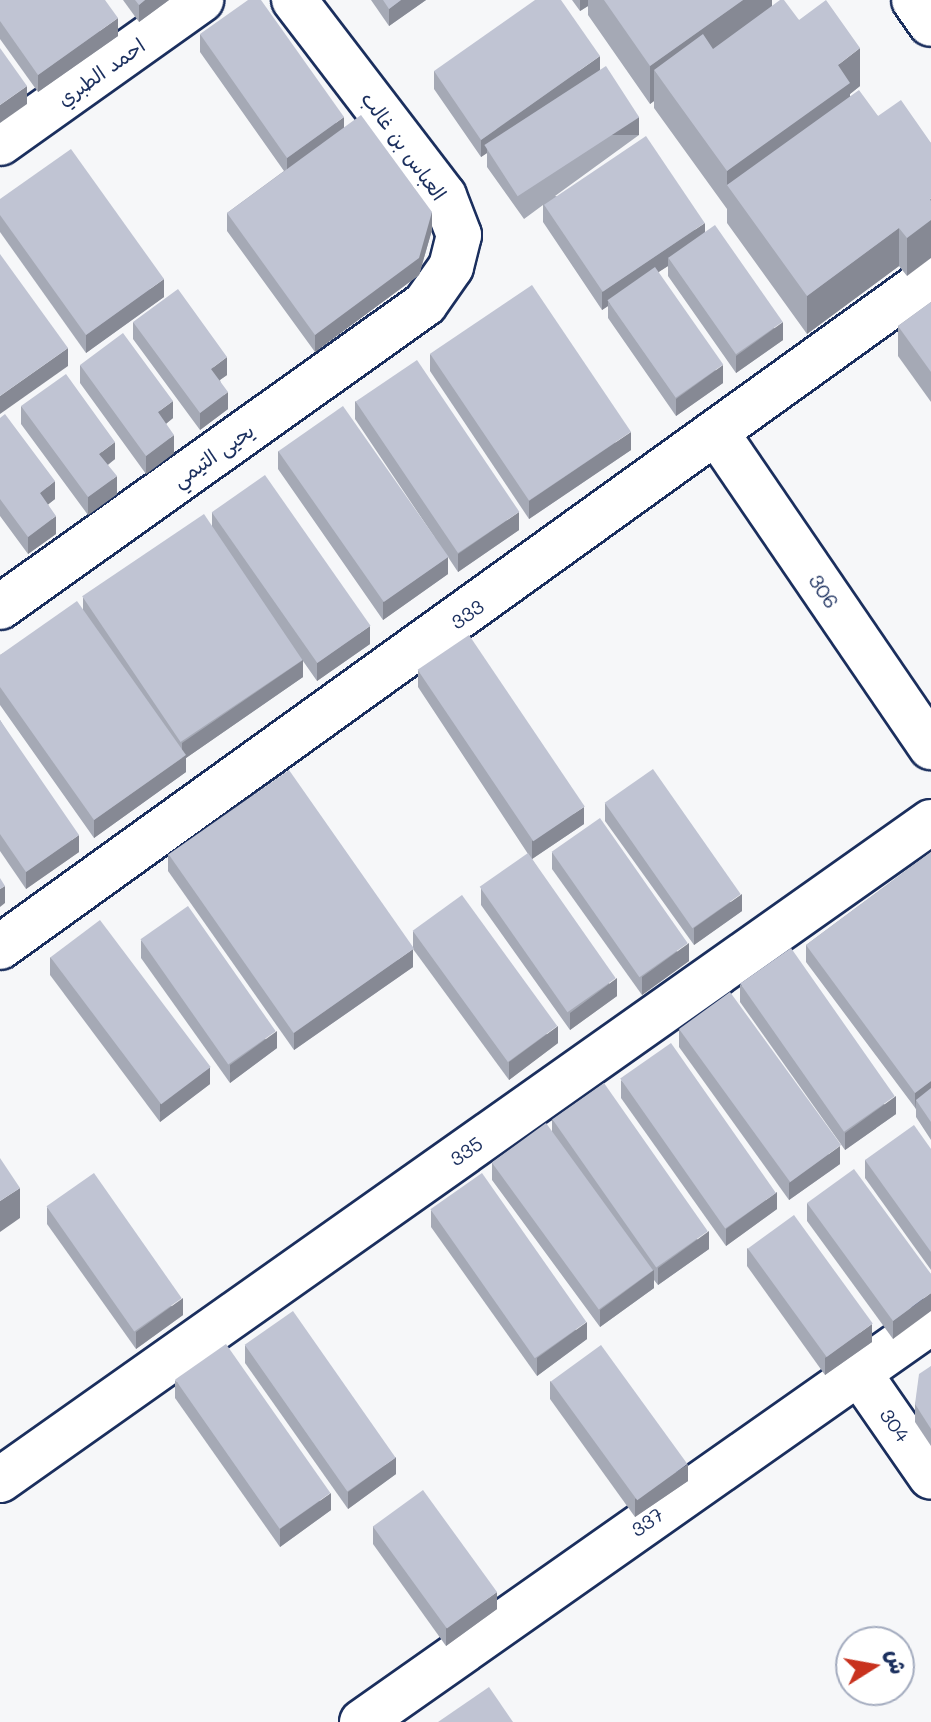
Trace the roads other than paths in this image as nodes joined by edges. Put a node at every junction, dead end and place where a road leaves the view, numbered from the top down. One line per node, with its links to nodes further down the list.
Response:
1 (201, 0): 5 (street, احمد الطبري)
2 (294, 0): 7 (street, العباس بن غالب)
3 (914, 0): 4 (street)
4 (931, 24)
5 (0, 143)
6 (931, 277): 8 (street, 333)
7 (425, 304): 9 (street, يحيى التيمي)
8 (718, 435): 10 (street, 306); 12 (street, 333)
9 (0, 607)
10 (931, 747)
11 (931, 822): 16 (street, 335)
12 (0, 947)
13 (931, 1322): 14 (street, 337)
14 (859, 1373): 15 (street, 304); 17 (street, 337)
15 (931, 1477)
16 (0, 1480)
17 (362, 1722)

